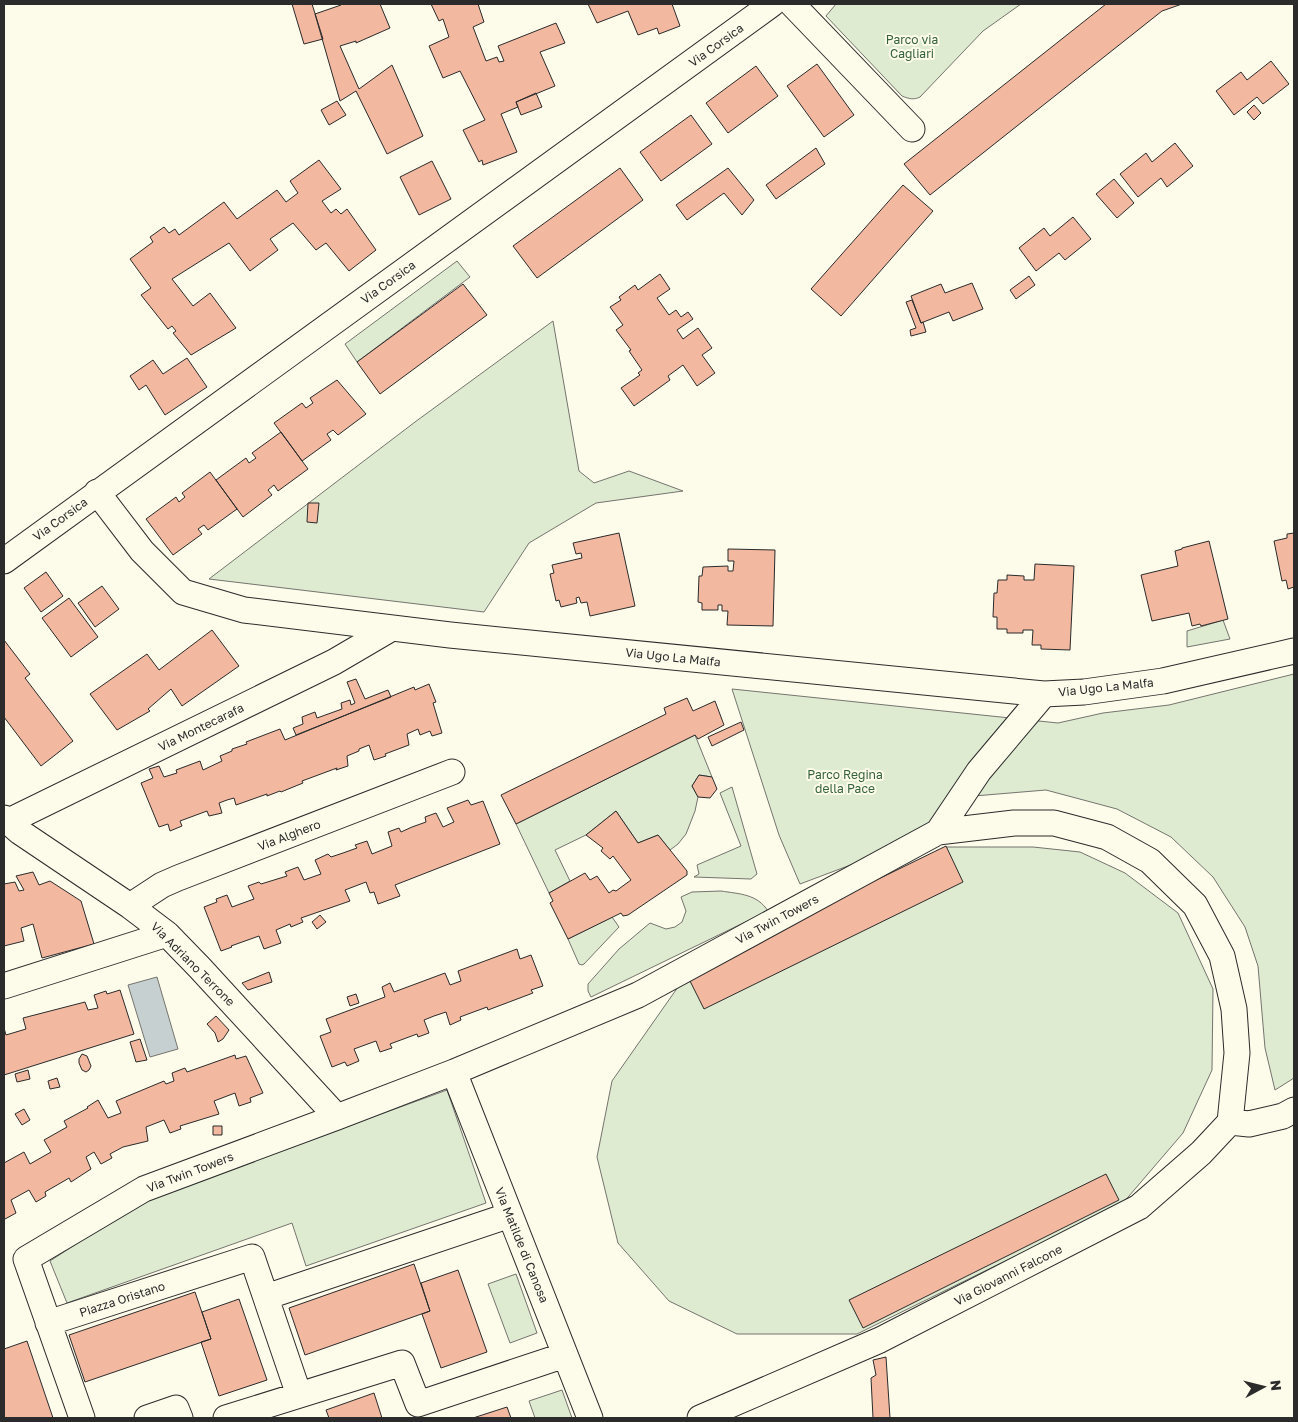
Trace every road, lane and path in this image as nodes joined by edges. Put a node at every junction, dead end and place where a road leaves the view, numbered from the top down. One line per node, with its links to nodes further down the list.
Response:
1 (772, 4): 4 (street, Via Corsica)
2 (792, 4): 3 (street)
3 (912, 128)
4 (96, 492): 5 (street, Via Corsica); 6 (street, Via Ugo La Malfa)
5 (4, 561)
6 (392, 628): 8 (street, Via Ugo La Malfa); 10 (street, Via Montecarafa)
7 (1294, 650): 8 (street, Via Ugo La Malfa)
8 (1044, 694): 11 (street, Via Twin Towers)
9 (452, 772): 12 (street, Via Alghero)
10 (6, 820): 12 (street, Via Adriano Terrone)
11 (938, 832): 15 (street, Via Twin Towers); 18 (street)
12 (130, 906): 13 (street, Via Adriano Terrone)
13 (167, 934): 14 (street); 17 (street, Via Adriano Terrone)
14 (4, 986)
15 (454, 1072): 17 (street, Via Twin Towers); 19 (street, Via Matilde di Canosa)
16 (1294, 1110): 18 (street)
17 (337, 1117): 21 (street, Via Twin Towers)
18 (1230, 1122): 29 (street, Via Giovanni Falcone)
19 (510, 1215): 20 (street); 22 (street, Via Matilde di Canosa)
20 (266, 1297): 21 (street, Piazza Oristano); 23 (street, Piazza Oristano)
21 (48, 1322): 24 (street)
22 (565, 1355): 23 (street); 28 (street, Via Matilde di Canosa)
23 (299, 1395): 27 (street)
24 (82, 1418)
25 (147, 1418): 26 (street)
26 (180, 1418)
27 (226, 1418)
28 (590, 1418)
29 (700, 1418)

